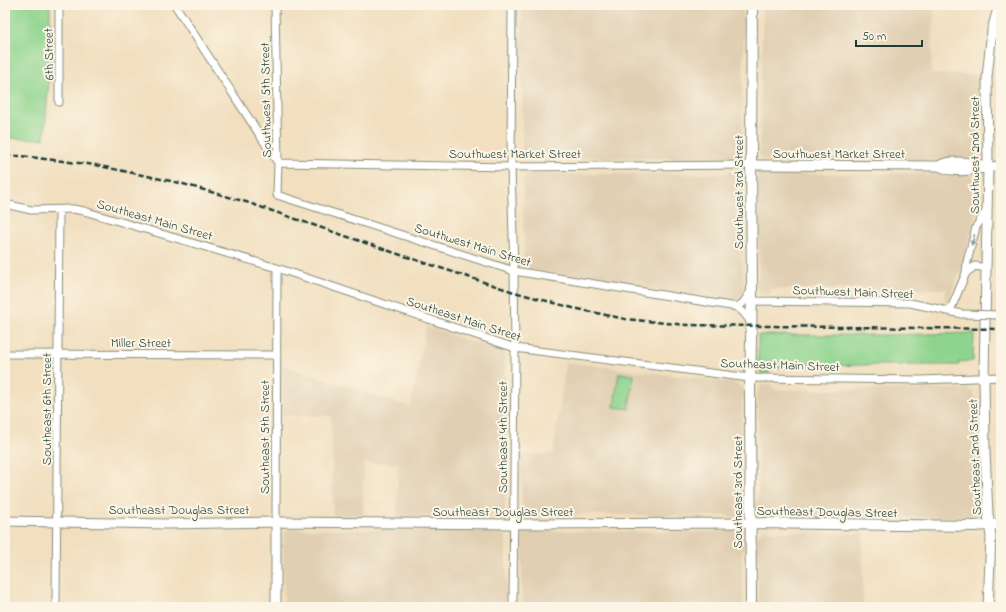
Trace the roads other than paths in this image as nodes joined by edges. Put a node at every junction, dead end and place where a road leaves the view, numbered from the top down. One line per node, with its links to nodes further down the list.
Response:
1 (59, 5): 7 (street, 6th Street)
2 (175, 5): 8 (street)
3 (275, 5): 8 (street, Southwest 5th Street)
4 (512, 5): 11 (street, Southeast 4th Street)
5 (752, 5): 9 (main road, Southwest 3rd Street)
6 (999, 5): 12 (street, Southwest 2nd Street)
7 (59, 102)
8 (278, 163): 11 (street, Southwest Market Street); 13 (street, Southwest 5th Street)
9 (751, 165): 11 (street, Southwest Market Street); 12 (street, Southwest Market Street); 21 (main road, Southwest 3rd Street)
10 (1001, 166): 12 (street, Southwest Market Street)
11 (511, 167): 19 (street, Southeast 4th Street)
12 (987, 167): 16 (street, Southwest 2nd Street)
13 (277, 195): 19 (street, Southwest Main Street)
14 (5, 204): 15 (street, Southeast Main Street)
15 (59, 210): 17 (street, Southeast Main Street); 30 (street, Southeast 6th Street)
16 (987, 210): 18 (street, Southwest 2nd Street); 20 (street, one-way to 20)
17 (277, 268): 28 (street, Southeast Main Street); 31 (street, Southeast 5th Street)
18 (986, 268): 20 (street); 23 (street, Southwest 2nd Street)
19 (514, 271): 24 (street, Southwest Main Street); 28 (street, Southeast 4th Street)
20 (966, 273): 25 (street)
21 (752, 290): 22 (main road, Southwest 3rd Street); 24 (street)
22 (752, 301): 25 (street, Southwest Main Street); 27 (main road, Southwest 3rd Street)
23 (985, 306): 32 (street, Southeast 2nd Street)
24 (738, 307): 27 (street)
25 (950, 311): 26 (street, Southwest Main Street, bridge)
26 (1001, 315)
27 (751, 322): 34 (main road, Southwest 3rd Street)
28 (514, 348): 34 (street, Southeast Main Street); 39 (street, Southeast 4th Street)
29 (5, 354): 30 (street, Miller Street)
30 (58, 354): 31 (street, Miller Street); 36 (street, Southeast 6th Street)
31 (277, 355): 37 (street, Southeast 5th Street)
32 (984, 377): 33 (street, Southeast Main Street); 34 (street, Southeast Main Street); 41 (street, Southeast 2nd Street)
33 (1001, 377)
34 (750, 378): 38 (main road, Southeast 3rd Street)
35 (5, 521): 36 (street, Southeast Douglas Street)
36 (58, 521): 37 (street, Southeast Douglas Street); 42 (street, Southeast 6th Street)
37 (276, 522): 39 (street, Southeast Douglas Street); 43 (street, Southeast 5th Street)
38 (750, 523): 39 (street, Southeast Douglas Street); 41 (main road, Southeast Douglas Street); 45 (main road, Southeast 3rd Street)
39 (513, 524): 44 (street, Southeast 4th Street)
40 (1001, 524): 41 (main road, Southeast Douglas Street)
41 (990, 525): 46 (street, Southeast 2nd Street)
42 (56, 607)
43 (276, 607)
44 (513, 607)
45 (751, 607)
46 (988, 607)

